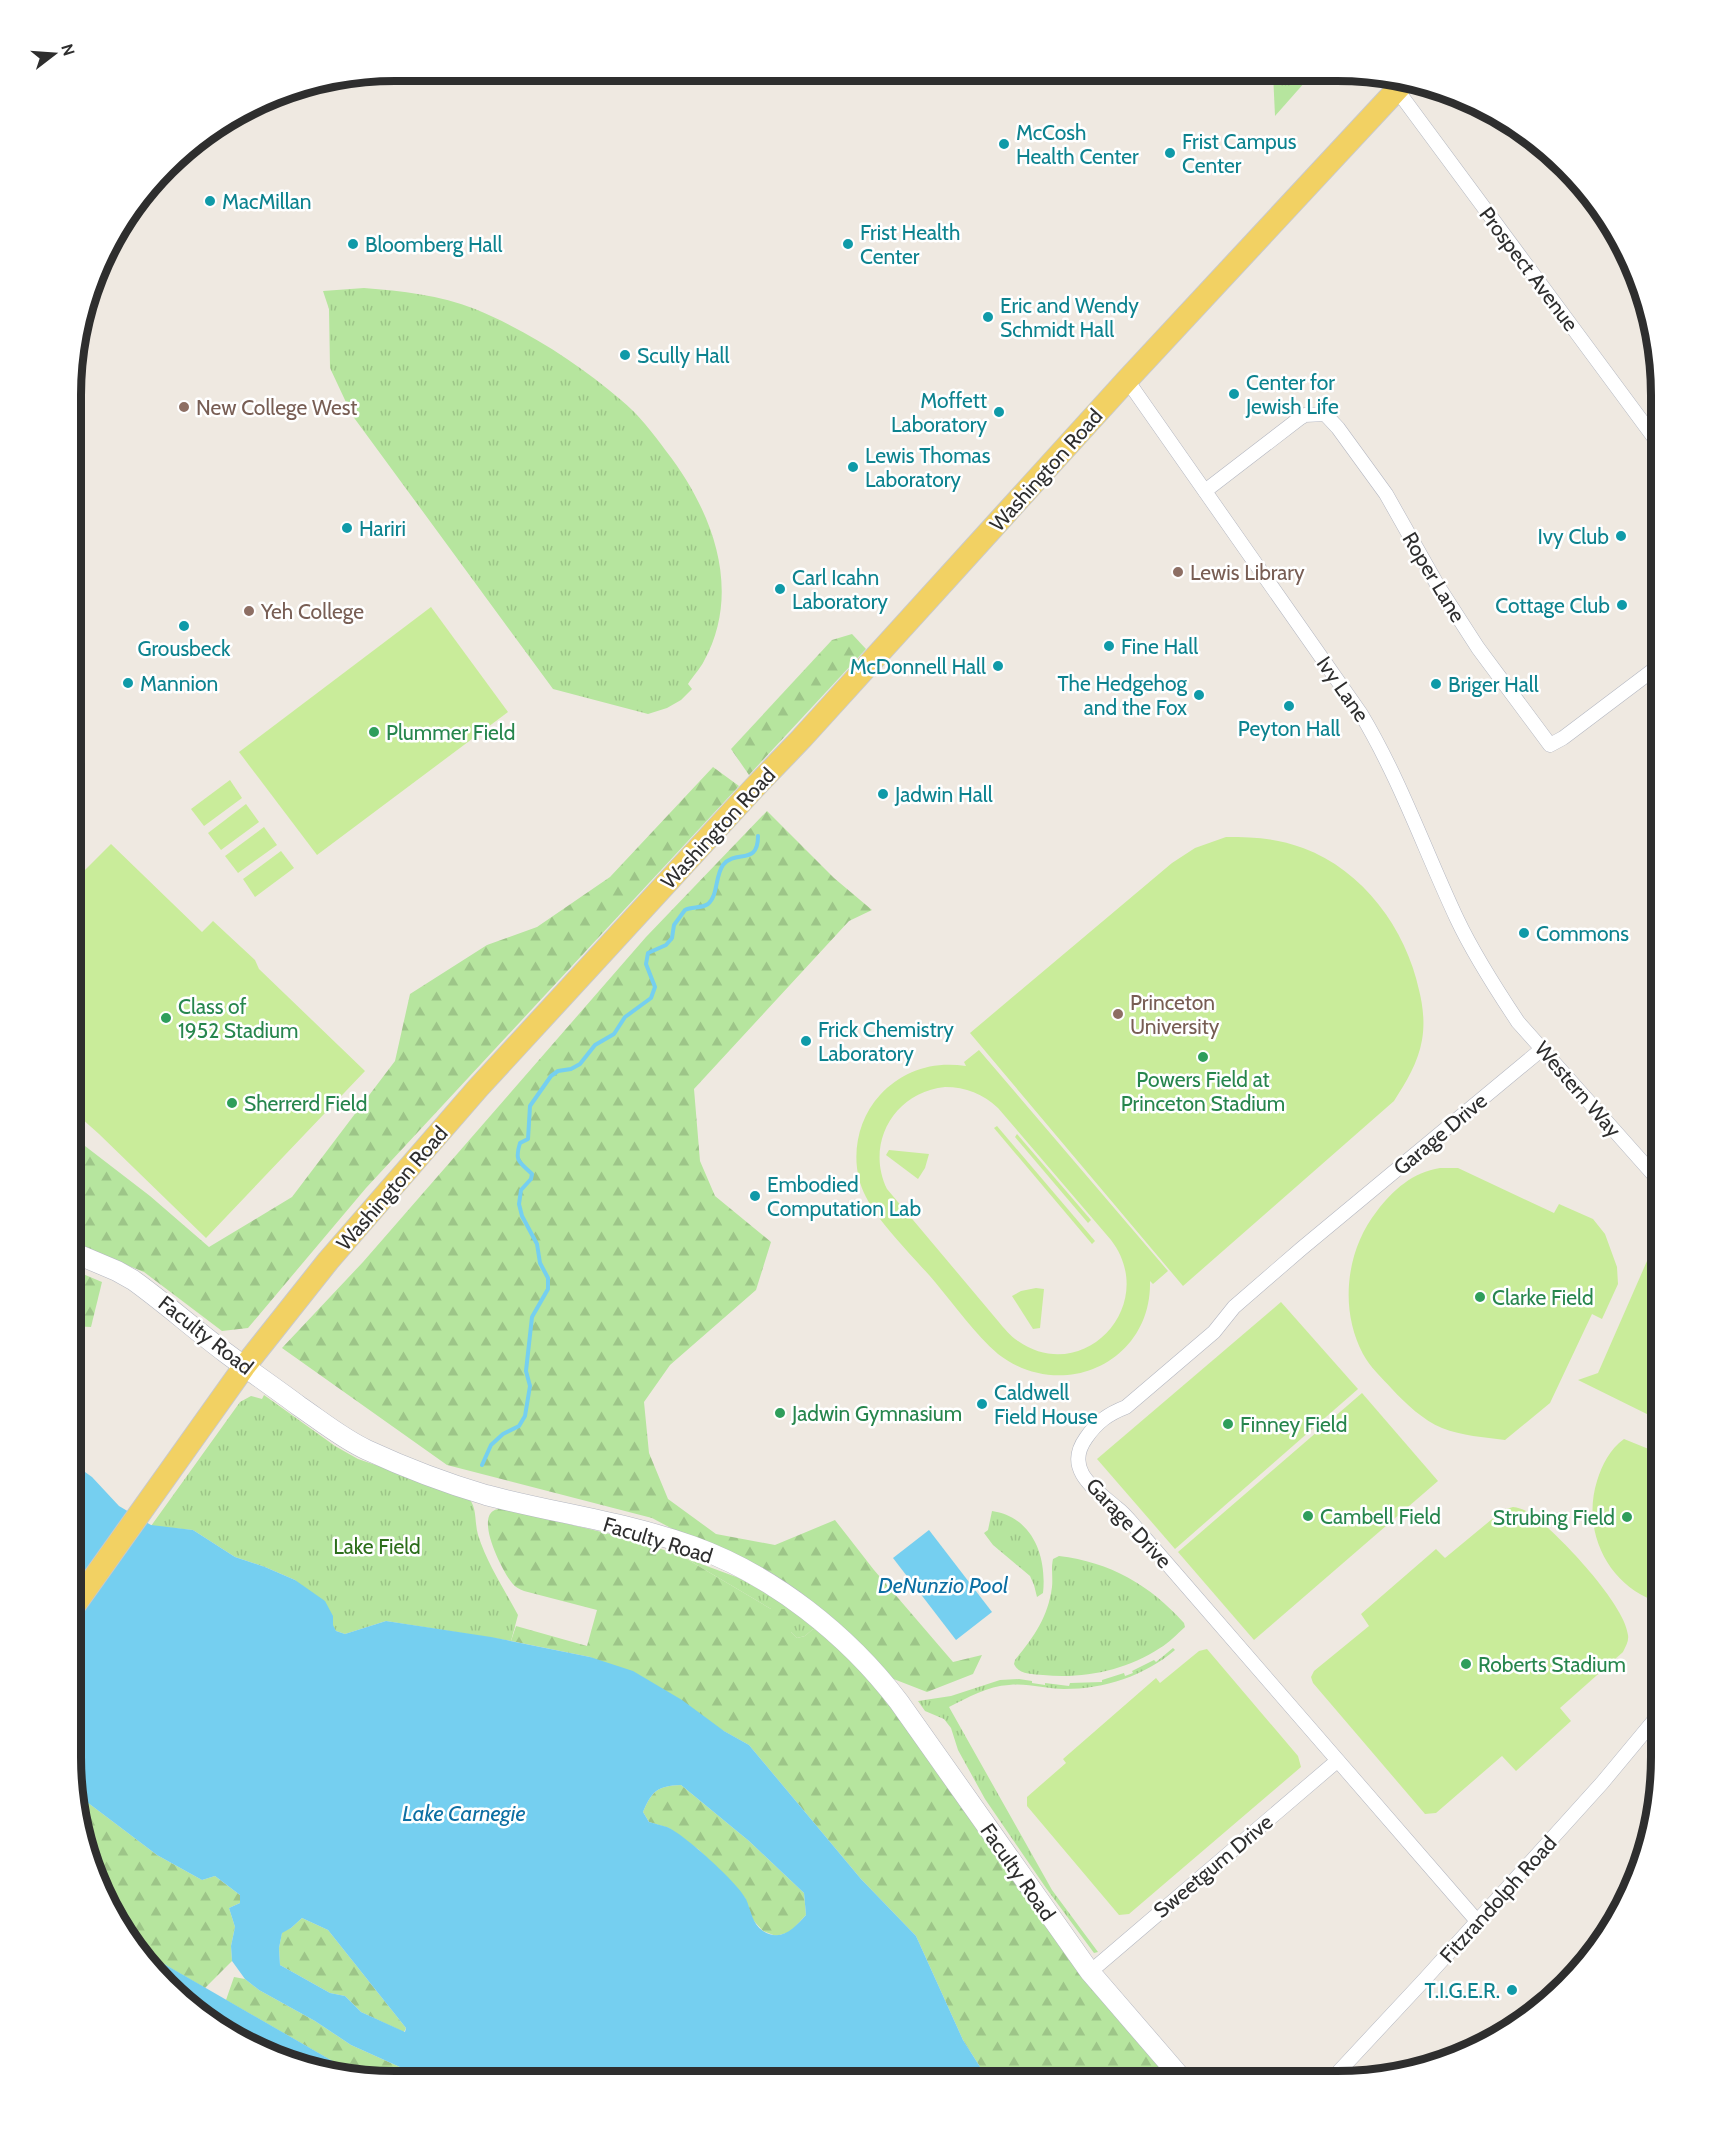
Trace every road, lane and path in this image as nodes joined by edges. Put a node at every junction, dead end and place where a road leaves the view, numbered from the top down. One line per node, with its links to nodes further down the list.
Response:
1 (1399, 87): 3 (main road, Washington Road)
2 (1403, 88): 4 (street, Prospect Avenue)
3 (1127, 380): 5 (street, Ivy Lane); 11 (main road, Washington Road)
4 (1651, 433)
5 (1205, 491): 6 (street, Roper Lane); 7 (street, Ivy Lane)
6 (1651, 672)
7 (1518, 1022): 8 (street, Western Way)
8 (1542, 1049): 9 (street, Western Way); 14 (street, Garage Drive)
9 (1651, 1172)
10 (81, 1256): 11 (street, Faculty Road)
11 (244, 1366): 12 (main road, Washington Road); 16 (street, Faculty Road)
12 (81, 1596)
13 (1651, 1724): 15 (street, Fitzrandolph Road)
14 (1337, 1761): 15 (street, Garage Drive); 16 (street, Sweetgum Drive)
15 (1476, 1921): 18 (street, Fitzrandolph Road)
16 (1089, 1972): 17 (street, Faculty Road)
17 (1175, 2071)
18 (1340, 2071)

